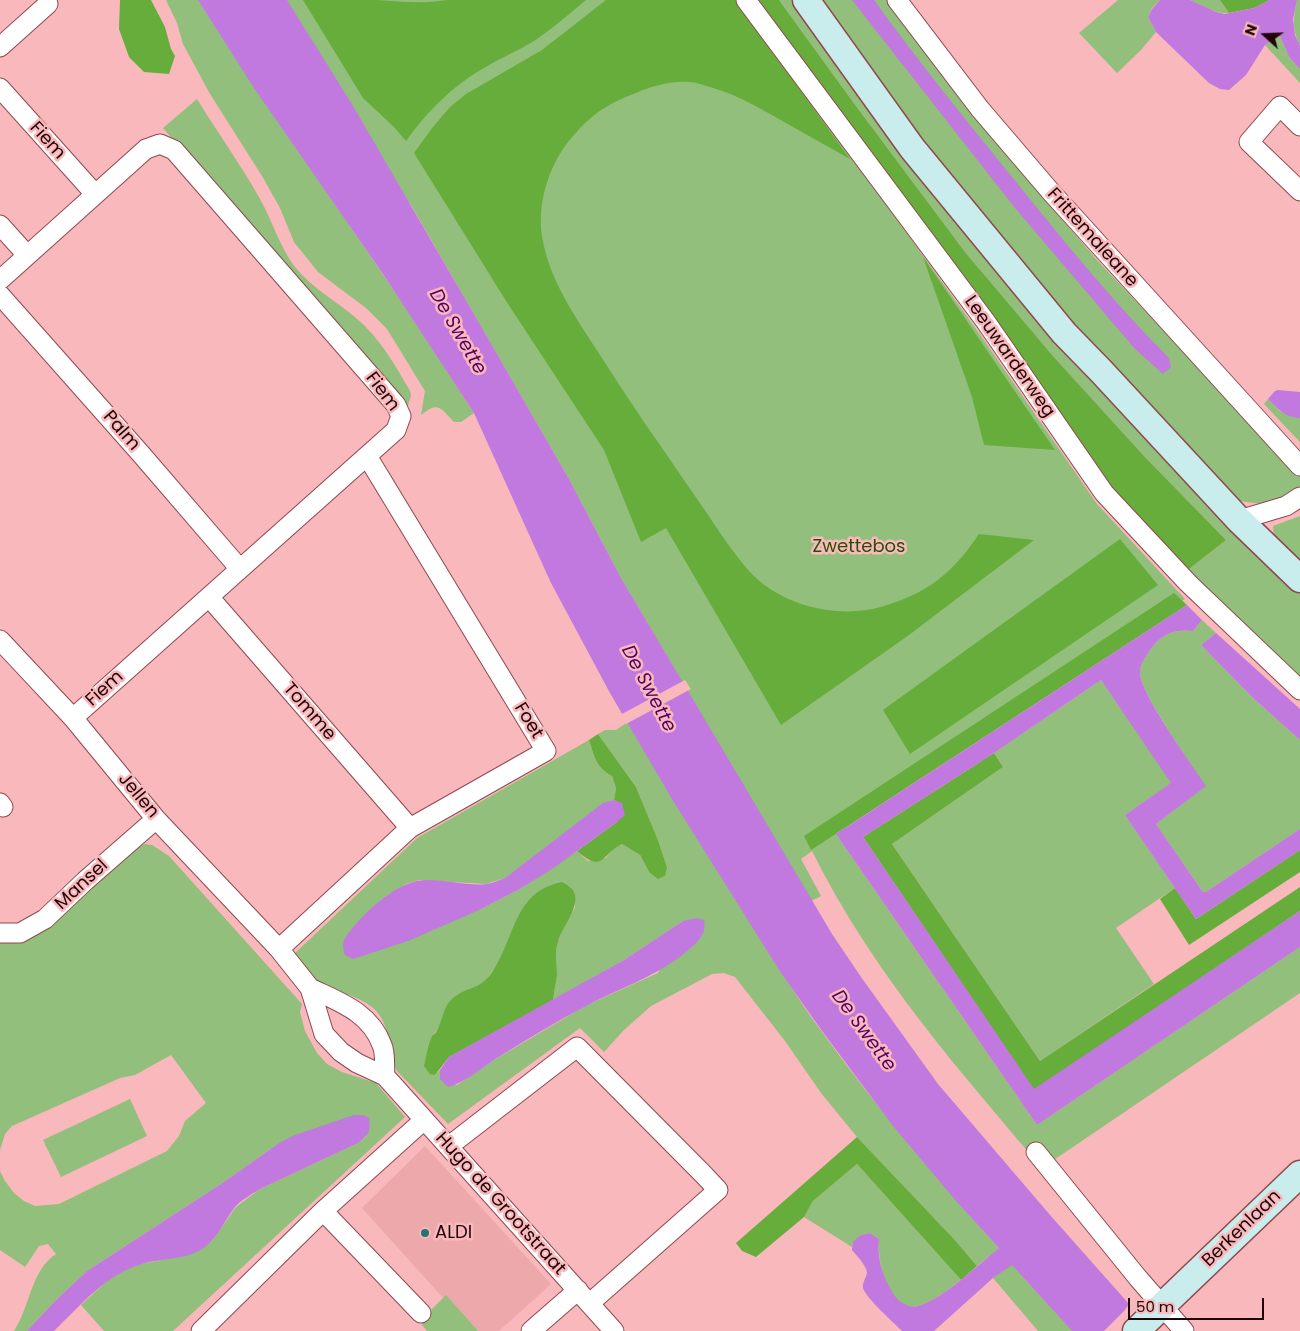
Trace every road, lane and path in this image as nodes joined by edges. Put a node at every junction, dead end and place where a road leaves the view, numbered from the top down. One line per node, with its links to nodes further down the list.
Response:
1 (746, 0): 22 (street, Leeuwarderweg)
2 (806, 0): 17 (main road)
3 (897, 0): 15 (street, Frittemaleane)
4 (48, 4): 5 (street)
5 (0, 47)
6 (0, 88): 9 (street, Fiem)
7 (1300, 126): 8 (street)
8 (1300, 191)
9 (95, 194): 11 (street, Fiem); 14 (street, Fiem)
10 (0, 225): 11 (street)
11 (27, 255): 12 (street, Fiem)
12 (0, 280)
13 (0, 295): 18 (street, Palm)
14 (366, 456): 18 (street, Fiem); 25 (street, Foet)
15 (1300, 466)
16 (1300, 497): 17 (street)
17 (1239, 520): 19 (main road)
18 (240, 569): 20 (street, Fiem)
19 (1300, 579)
20 (209, 597): 23 (street, Fiem); 25 (street, Tomme)
21 (0, 640): 23 (street, Jellen)
22 (1300, 690)
23 (73, 718): 24 (street, Jellen)
24 (156, 819): 26 (street, Mansel); 27 (street, Jellen)
25 (410, 828): 27 (street, Foet)
26 (0, 933)
27 (278, 949): 28 (street, Hugo de Grootstraat)
28 (310, 988): 29 (street, Hugo de Grootstraat); 29 (street, Hugo de Grootstraat)
29 (385, 1076): 30 (street, Hugo de Grootstraat)
30 (424, 1120): 31 (street, Hugo de Grootstraat); 34 (street)
31 (449, 1146): 35 (street, Hugo de Grootstraat); 36 (street)
32 (1036, 1152): 37 (street)
33 (1300, 1174): 37 (main road, Berkenlaan)
34 (323, 1211): 38 (street); 40 (street)
35 (578, 1290): 36 (street, Hugo de Grootstraat); 41 (street)
36 (590, 1304): 42 (street, Hugo de Grootstraat)
37 (1162, 1306): 39 (main road, Berkenlaan); 43 (street)
38 (421, 1313)
39 (1139, 1328)
40 (200, 1331)
41 (531, 1331)
42 (614, 1331)
43 (1184, 1331)

